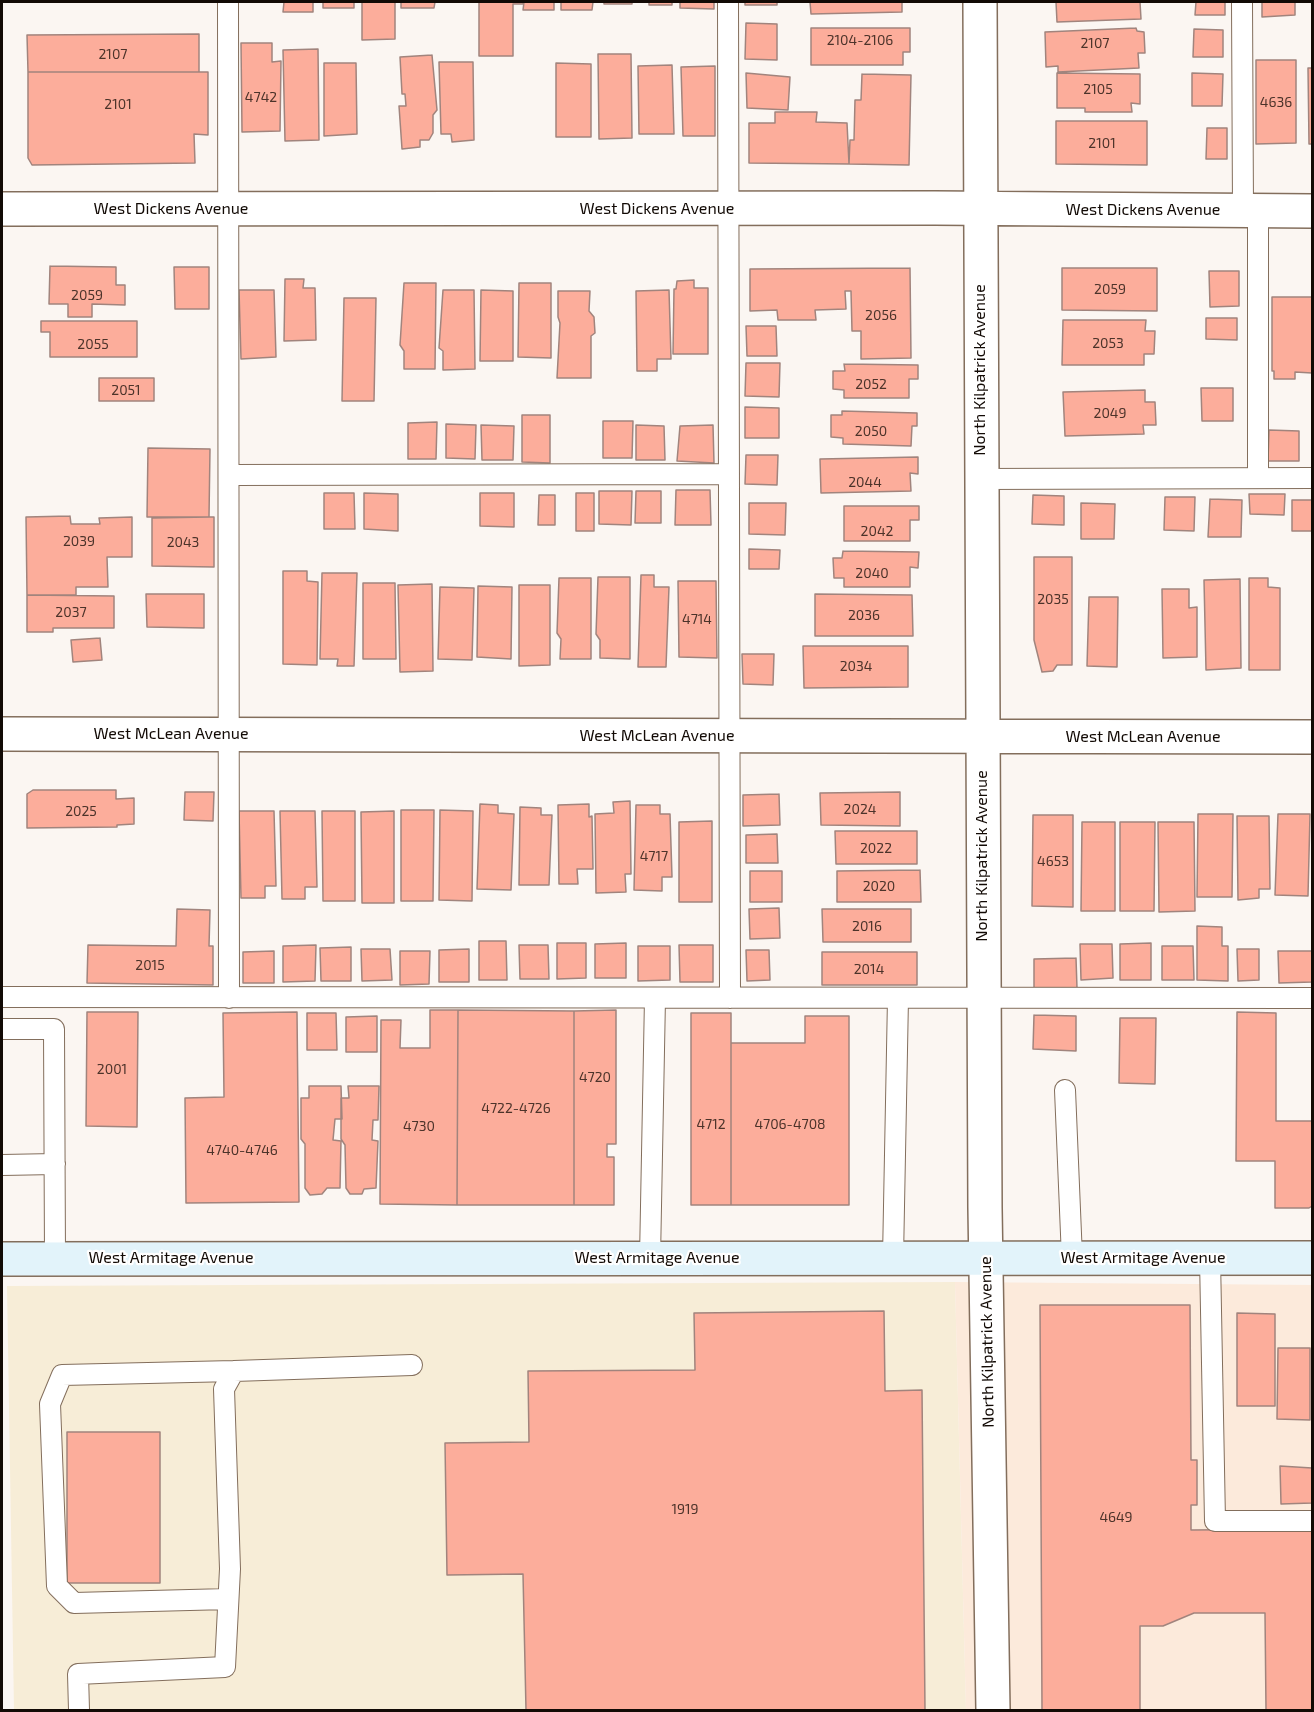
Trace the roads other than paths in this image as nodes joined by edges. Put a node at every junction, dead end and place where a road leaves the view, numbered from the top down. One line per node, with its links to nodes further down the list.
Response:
1 (228, 2): 7 (lane)
2 (728, 2): 8 (lane)
3 (980, 2): 5 (street, North Kilpatrick Avenue)
4 (1242, 2): 9 (lane)
5 (981, 208): 8 (street, West Dickens Avenue); 9 (street, West Dickens Avenue); 15 (street, North Kilpatrick Avenue)
6 (2, 209): 7 (street, West Dickens Avenue)
7 (229, 209): 8 (street, West Dickens Avenue); 12 (lane)
8 (729, 209): 11 (lane)
9 (1250, 210): 10 (street, West Dickens Avenue); 13 (lane)
10 (1312, 211)
11 (729, 474): 12 (lane); 18 (lane)
12 (229, 475): 17 (lane)
13 (1258, 478): 14 (lane); 15 (lane)
14 (1312, 478)
15 (980, 479): 19 (street, North Kilpatrick Avenue)
16 (2, 734): 17 (street, West McLean Avenue)
17 (230, 735): 18 (street, West McLean Avenue); 22 (lane)
18 (730, 736): 19 (street, West McLean Avenue); 24 (lane)
19 (981, 736): 20 (street, West McLean Avenue); 26 (street, North Kilpatrick Avenue)
20 (1312, 737)
21 (2, 997): 22 (lane)
22 (229, 998): 23 (lane)
23 (655, 998): 24 (lane); 34 (lane)
24 (730, 998): 25 (lane)
25 (898, 998): 26 (lane); 35 (lane)
26 (983, 998): 27 (lane); 32 (street, North Kilpatrick Avenue)
27 (1312, 998)
28 (2, 1029): 30 (lane)
29 (1065, 1090): 36 (lane)
30 (55, 1164): 31 (lane); 33 (lane)
31 (2, 1165)
32 (985, 1257): 35 (main road, West Armitage Avenue); 36 (main road, West Armitage Avenue); 45 (street, North Kilpatrick Avenue)
33 (55, 1258): 34 (main road, West Armitage Avenue); 39 (main road, West Armitage Avenue)
34 (650, 1258): 35 (main road, West Armitage Avenue)
35 (893, 1258)
36 (1072, 1258): 37 (main road, West Armitage Avenue)
37 (1210, 1258): 38 (main road, West Armitage Avenue); 42 (lane)
38 (1312, 1258)
39 (2, 1259)
40 (412, 1365): 41 (lane)
41 (234, 1371): 43 (lane); 43 (lane)
42 (1312, 1521)
43 (228, 1599): 44 (lane)
44 (79, 1710)
45 (993, 1710)

